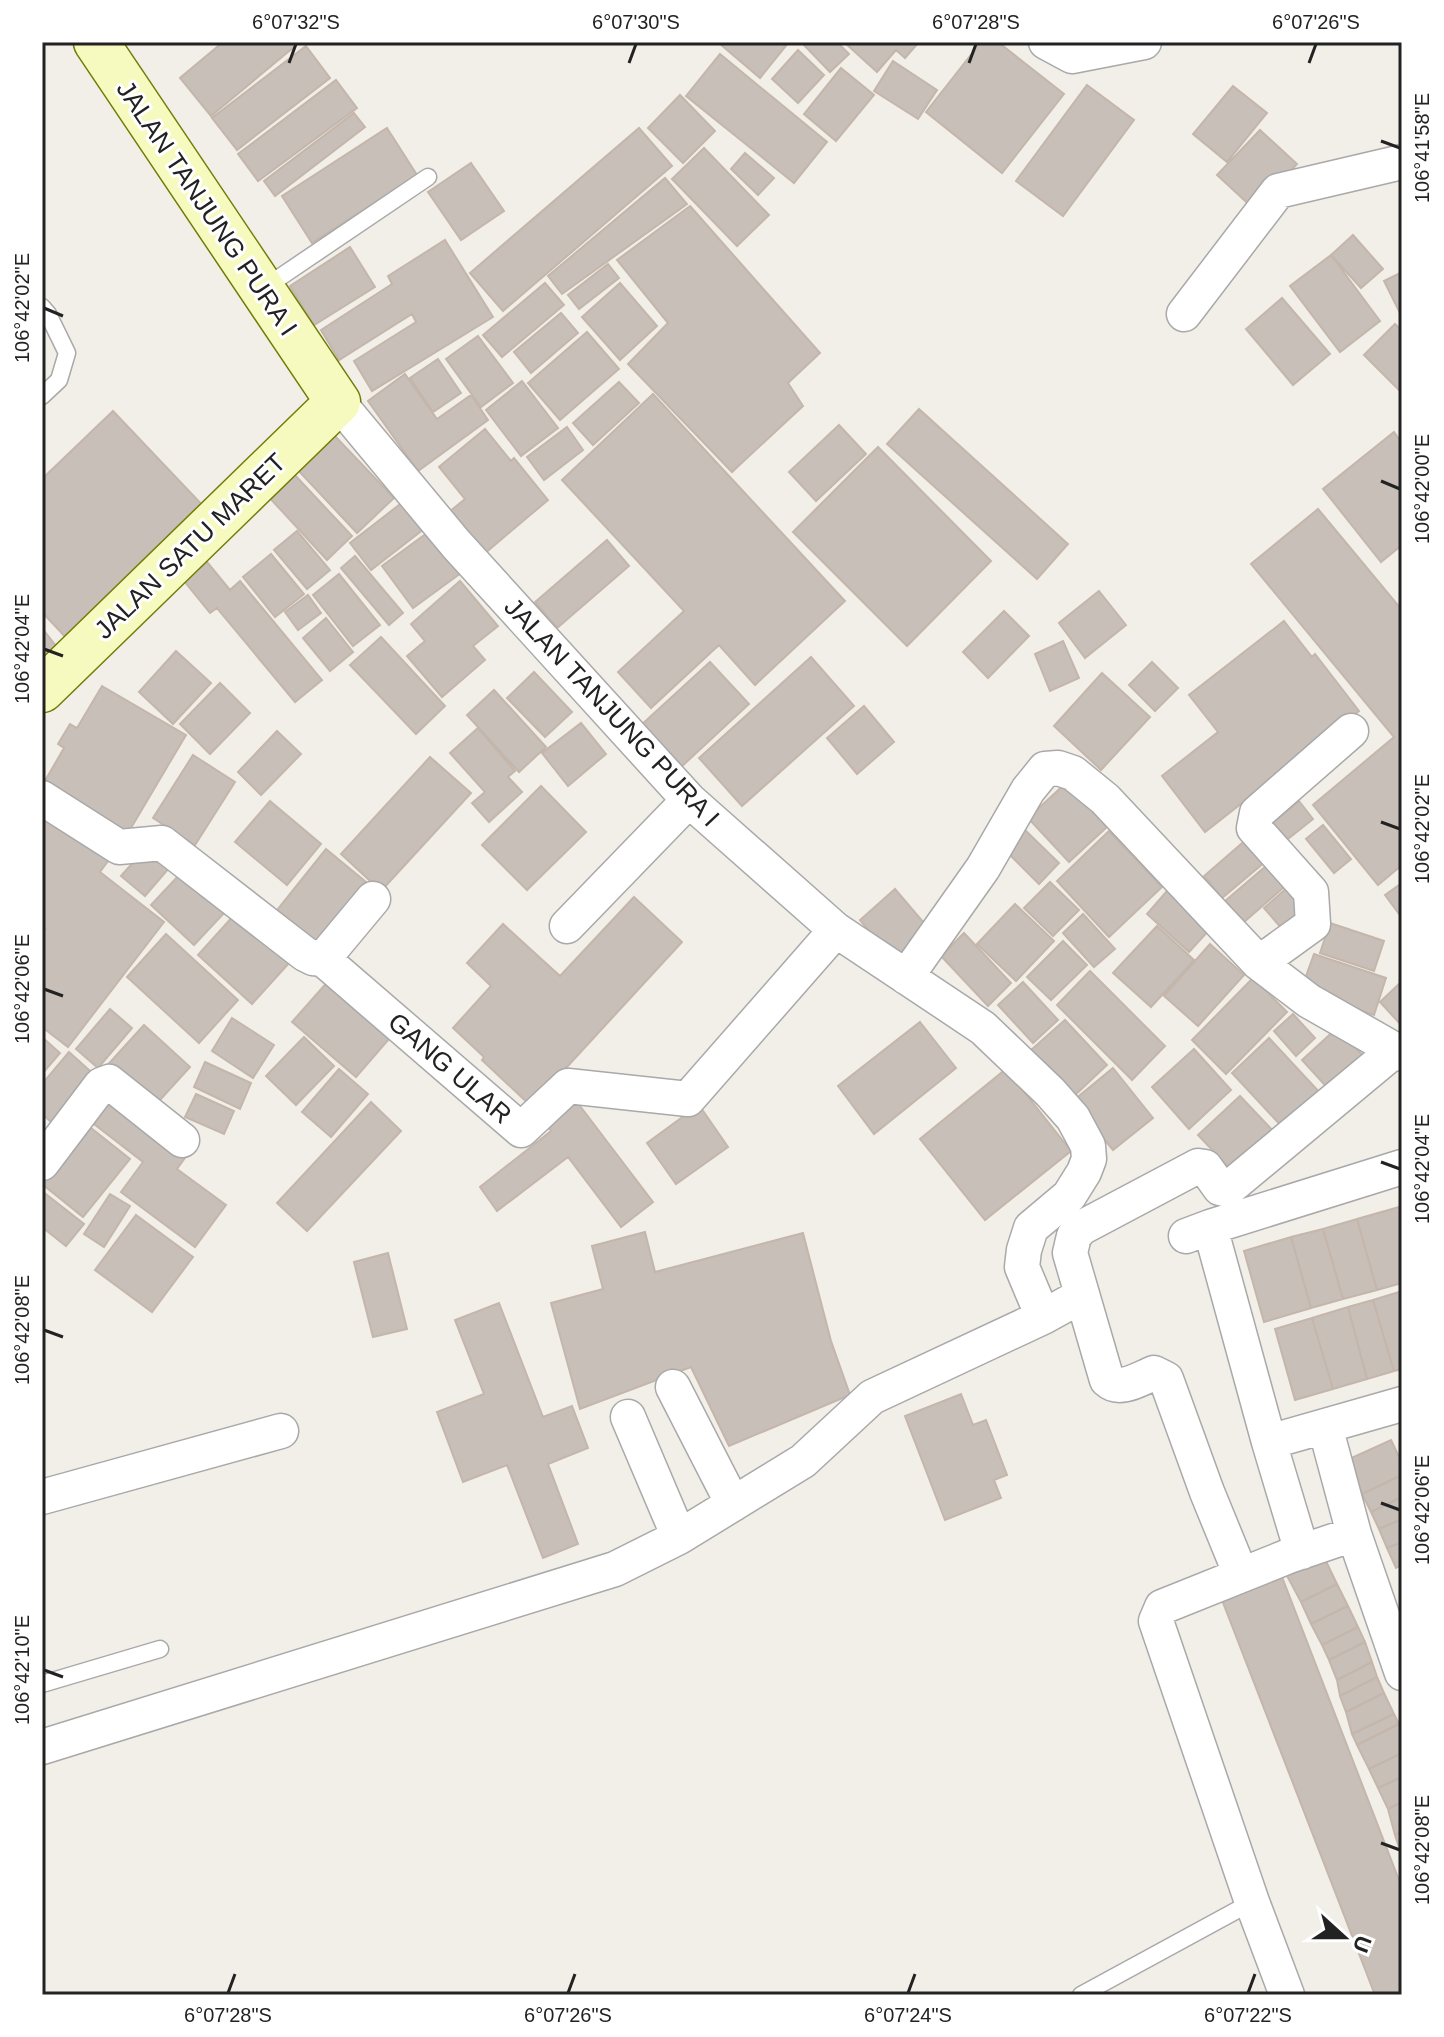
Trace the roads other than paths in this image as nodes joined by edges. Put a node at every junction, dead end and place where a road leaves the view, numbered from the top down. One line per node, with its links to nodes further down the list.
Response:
1 (96, 42): 6 (street, JALAN TANJUNG PURA I)
2 (1046, 42): 3 (street)
3 (1144, 42)
4 (1402, 162): 8 (street)
5 (428, 177): 6 (lane)
6 (262, 289): 10 (street, JALAN TANJUNG PURA I)
7 (42, 307): 9 (lane)
8 (1184, 314)
9 (42, 396)
10 (338, 402): 11 (street, JALAN SATU MARET); 14 (street, JALAN TANJUNG PURA I)
11 (42, 690)
12 (1351, 731): 19 (street)
13 (42, 798): 18 (street, GANG ULAR)
14 (689, 800): 16 (street); 17 (street, JALAN TANJUNG PURA I)
15 (373, 899): 18 (street)
16 (567, 926)
17 (836, 930): 18 (street, GANG ULAR); 20 (street, JALAN TANJUNG PURA I)
18 (323, 959)
19 (1259, 963): 20 (street); 21 (street)
20 (906, 977): 26 (street, JALAN TANJUNG PURA I)
21 (1398, 1052): 25 (street)
22 (182, 1140): 23 (street)
23 (42, 1163)
24 (1402, 1167): 32 (street)
25 (1081, 1296): 26 (street); 38 (street)
26 (1043, 1317): 34 (street)
27 (673, 1387): 34 (street)
28 (1402, 1404): 30 (street)
29 (628, 1417): 36 (street)
30 (1325, 1426): 32 (street); 35 (street)
31 (281, 1431): 33 (street)
32 (1269, 1442): 37 (street)
33 (42, 1497)
34 (733, 1504): 36 (street)
35 (1354, 1534): 37 (street); 40 (street)
36 (679, 1537): 42 (street)
37 (1302, 1552): 38 (street)
38 (1241, 1575): 43 (street)
39 (160, 1649): 41 (lane)
40 (1402, 1673)
41 (42, 1684)
42 (42, 1747)
43 (1252, 1902): 44 (lane); 45 (street)
44 (1081, 1995)
45 (1287, 1995)

